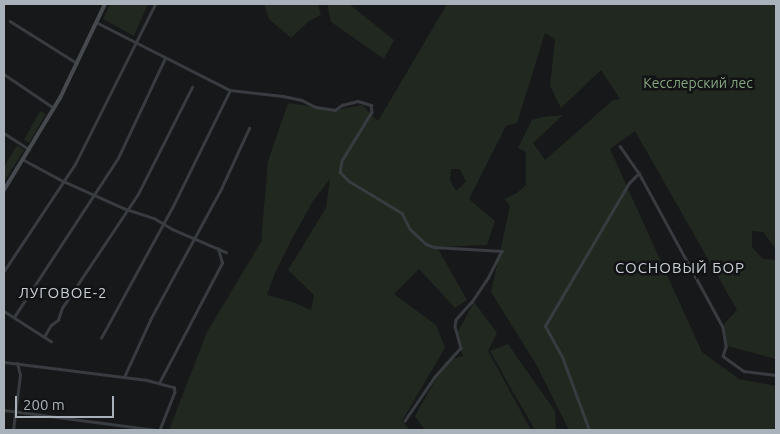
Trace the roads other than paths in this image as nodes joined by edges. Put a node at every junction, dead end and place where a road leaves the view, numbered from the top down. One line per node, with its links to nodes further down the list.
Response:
1 (104, 4): 4 (main road)
2 (155, 4): 5 (street)
3 (10, 21): 7 (street)
4 (96, 22): 5 (street); 7 (main road)
5 (136, 43): 6 (street); 18 (street)
6 (165, 58): 10 (street); 20 (street)
7 (77, 63): 11 (main road)
8 (4, 74): 11 (street)
9 (192, 87): 21 (street)
10 (230, 90): 22 (street); 39 (street)
11 (54, 108): 15 (main road)
12 (248, 128): 23 (street)
13 (4, 133): 15 (street)
14 (620, 146): 17 (street)
15 (30, 150): 16 (main road)
16 (24, 160): 18 (street); 19 (main road)
17 (639, 173): 34 (street); 42 (street)
18 (64, 181): 20 (street); 26 (street)
19 (4, 190)
20 (94, 193): 21 (street); 28 (street)
21 (129, 209): 22 (street); 29 (street)
22 (163, 223): 23 (street); 30 (street)
23 (193, 238): 24 (street); 35 (street)
24 (218, 249): 25 (street); 36 (street)
25 (226, 252)
26 (4, 271)
27 (4, 311): 28 (street)
28 (14, 317): 29 (street)
29 (44, 337): 31 (street)
30 (101, 338)
31 (51, 341)
32 (4, 362): 33 (street)
33 (17, 363): 35 (street); 38 (street)
34 (776, 375)
35 (124, 377): 36 (street)
36 (159, 383): 41 (street)
37 (4, 410): 38 (street)
38 (14, 411): 40 (street); 41 (street)
39 (405, 421)
40 (13, 430)
41 (158, 430)
42 (589, 430)

